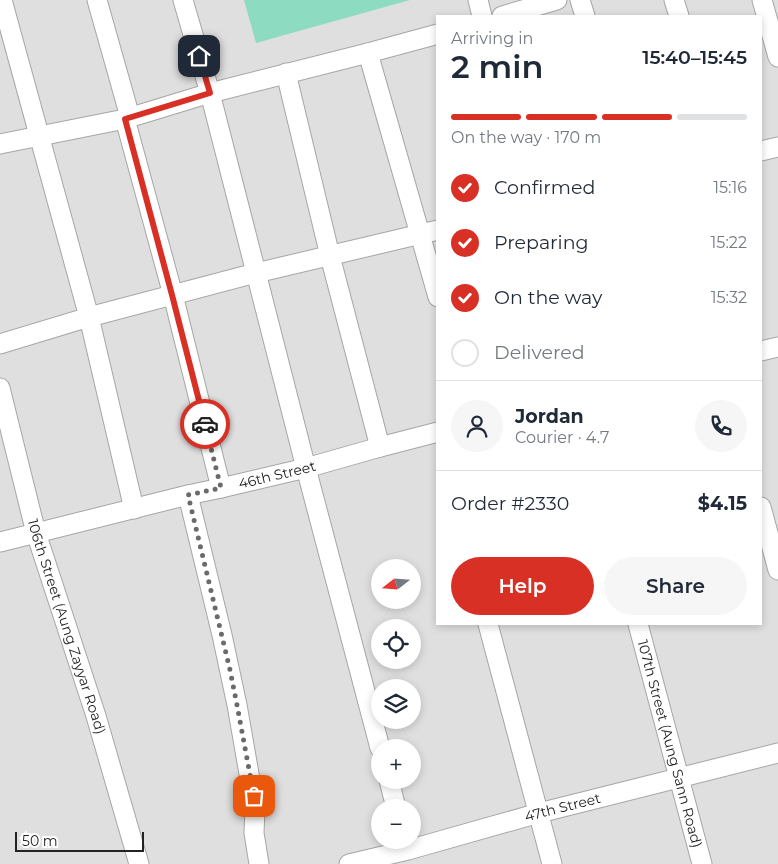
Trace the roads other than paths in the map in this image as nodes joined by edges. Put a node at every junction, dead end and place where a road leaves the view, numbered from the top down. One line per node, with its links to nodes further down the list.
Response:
1 (2, 0): 19 (street)
2 (97, 0): 18 (street)
3 (183, 0): 17 (street)
4 (478, 0): 9 (street)
5 (557, 0): 10 (street)
6 (580, 0): 11 (street)
7 (674, 0): 12 (street)
8 (762, 0): 15 (street)
9 (482, 15)
10 (505, 15)
11 (585, 15)
12 (678, 15)
13 (436, 35): 14 (street)
14 (368, 53): 16 (street); 23 (street)
15 (778, 58)
16 (286, 73): 17 (street); 24 (street)
17 (210, 93): 18 (street); 25 (street)
18 (128, 118): 19 (street); 27 (street)
19 (39, 136): 20 (street); 28 (street)
20 (0, 144)
21 (778, 147): 22 (street)
22 (762, 151)
23 (429, 232): 24 (street); 26 (street)
24 (330, 256): 25 (street); 32 (street)
25 (256, 273): 27 (street); 33 (street)
26 (436, 283)
27 (172, 295): 28 (street); 34 (street)
28 (89, 316): 29 (street); 36 (street)
29 (0, 344)
30 (0, 388): 38 (street, 106th Street (Aung Zayyar Road))
31 (436, 435): 32 (street, 46th Street)
32 (380, 447): 33 (street, 46th Street)
33 (306, 468): 34 (street, 46th Street); 43 (street)
34 (221, 488): 35 (street, 46th Street)
35 (188, 495): 36 (street, 46th Street); 49 (street)
36 (134, 509): 38 (street, 46th Street)
37 (762, 511): 40 (street)
38 (36, 533): 39 (street, 46th Street); 48 (street, 106th Street (Aung Zayyar Road))
39 (0, 542)
40 (778, 570)
41 (488, 625): 46 (street)
42 (638, 625): 45 (street, 107th Street (Aung Sann Road))
43 (378, 739)
44 (778, 753): 45 (street, 47th Street)
45 (679, 778): 46 (street, 47th Street); 52 (street, 107th Street (Aung Sann Road))
46 (539, 813): 47 (street, 47th Street); 51 (street)
47 (408, 851): 50 (street, 47th Street)
48 (139, 864)
49 (259, 864)
50 (349, 864)
51 (552, 864)
52 (702, 864)

